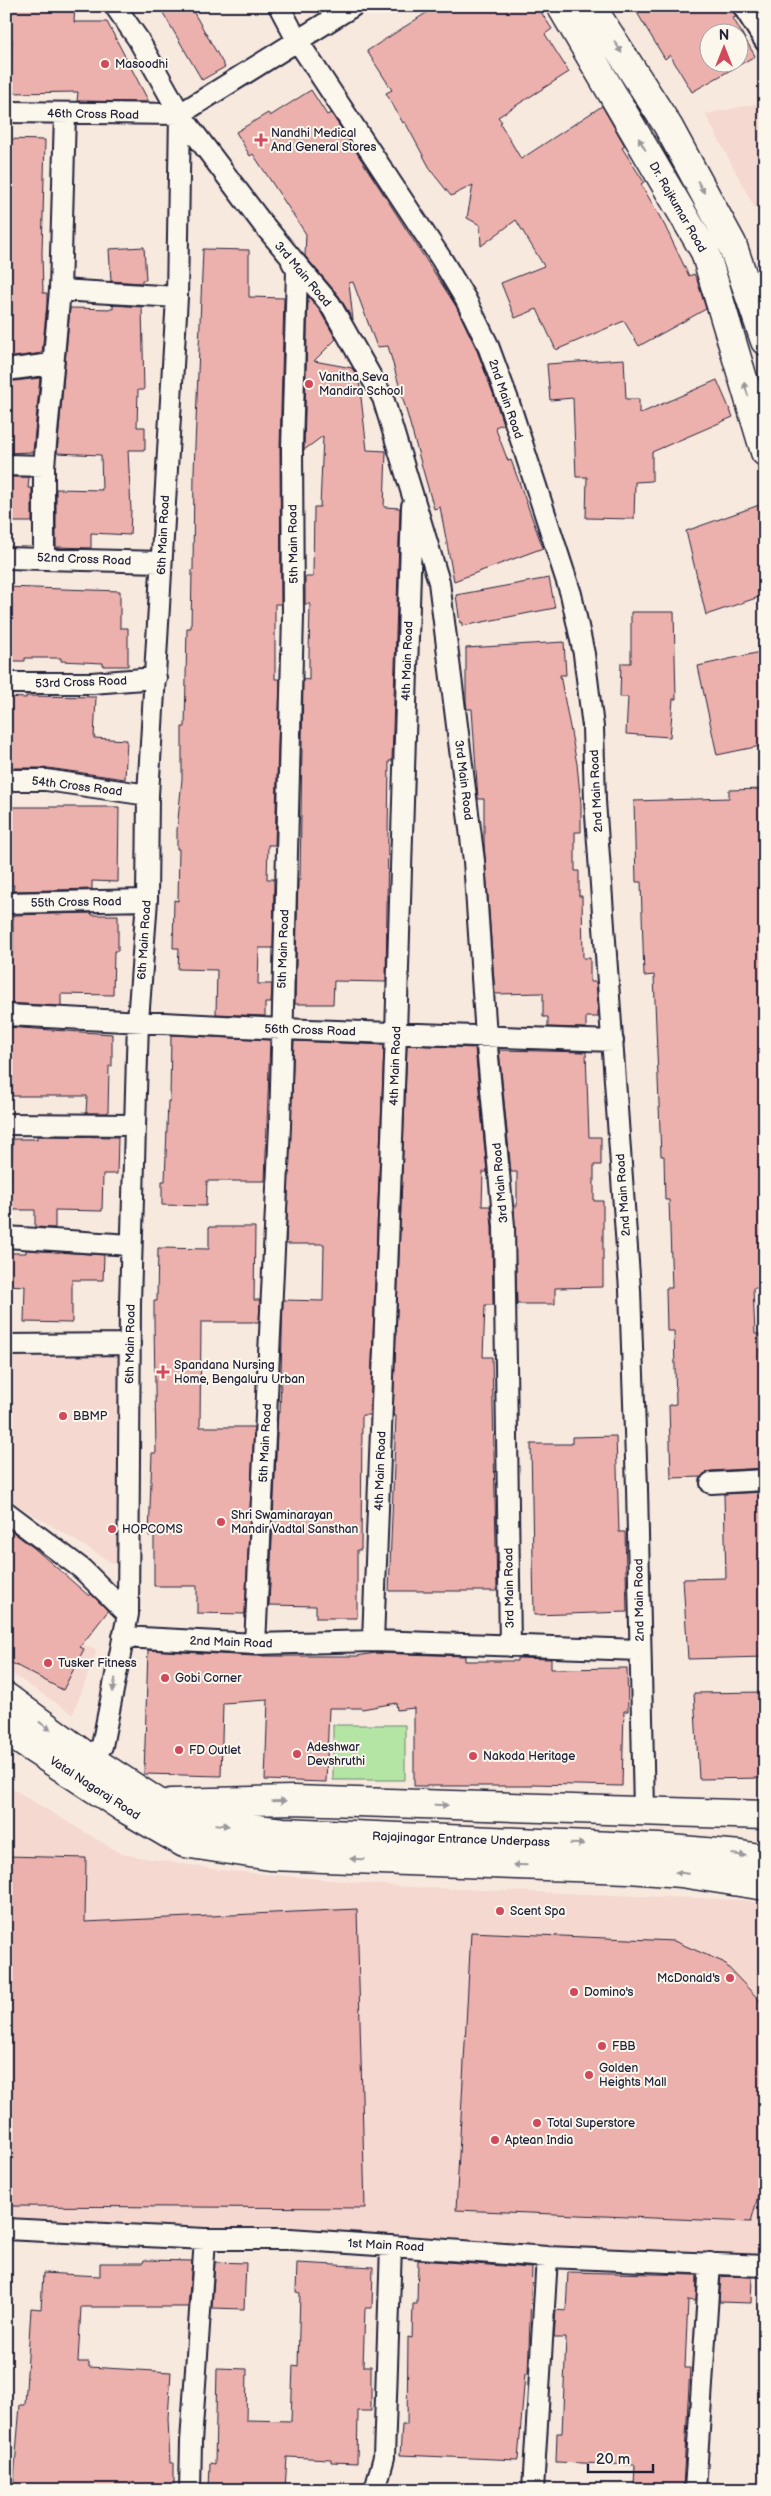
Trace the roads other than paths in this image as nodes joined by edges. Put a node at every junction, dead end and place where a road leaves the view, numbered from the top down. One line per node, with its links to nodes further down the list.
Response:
1 (115, 6): 11 (street, 3rd Main Road)
2 (278, 6): 7 (street, 2nd Main Road)
3 (353, 6): 7 (street)
4 (561, 6): 19 (main road, Dr. Rajkumar Road, one-way to 4)
5 (592, 6): 15 (main road, one-way to 15)
6 (743, 6): 8 (street)
7 (297, 40): 11 (street); 37 (street, 2nd Main Road)
8 (765, 41)
9 (6, 112): 10 (street, 46th Cross Road)
10 (65, 114): 11 (street, 46th Cross Road); 13 (street)
11 (180, 114): 12 (street, 3rd Main Road); 14 (street, 6th Main Road)
12 (288, 256): 22 (street, 3rd Main Road); 34 (street, 5th Main Road)
13 (60, 290): 14 (street); 17 (street)
14 (177, 297): 25 (street, 6th Main Road)
15 (757, 301): 16 (main road)
16 (765, 341)
17 (52, 364): 18 (street); 21 (street)
18 (6, 370)
19 (765, 452)
20 (6, 465): 21 (street)
21 (44, 466): 24 (street)
22 (413, 491): 35 (street, 4th Main Road); 36 (street, 3rd Main Road)
23 (6, 558): 24 (street, 52nd Cross Road)
24 (44, 558): 25 (street, 52nd Cross Road)
25 (161, 562): 26 (street, 6th Main Road)
26 (156, 678): 27 (street, 53rd Cross Road); 29 (street, 6th Main Road)
27 (6, 684)
28 (6, 780): 29 (street, 54th Cross Road)
29 (148, 795): 30 (street, 6th Main Road)
30 (147, 900): 31 (street, 55th Cross Road); 33 (street, 6th Main Road)
31 (6, 903)
32 (6, 1015): 33 (street, 56th Cross Road)
33 (138, 1021): 34 (street, 56th Cross Road); 39 (street, 6th Main Road)
34 (281, 1029): 35 (street, 56th Cross Road); 50 (street, 5th Main Road)
35 (396, 1033): 36 (street, 56th Cross Road); 49 (street, 4th Main Road)
36 (486, 1036): 37 (street, 56th Cross Road); 51 (street, 3rd Main Road)
37 (613, 1040): 52 (street, 2nd Main Road)
38 (6, 1124): 39 (street)
39 (134, 1126): 41 (street, 6th Main Road)
40 (6, 1237): 41 (street)
41 (131, 1245): 43 (street, 6th Main Road)
42 (6, 1344): 43 (street)
43 (130, 1344): 47 (street, 6th Main Road)
44 (765, 1480): 45 (street)
45 (711, 1483)
46 (6, 1512): 47 (street)
47 (128, 1614): 48 (street, 6th Main Road)
48 (123, 1637): 50 (street, 2nd Main Road); 55 (street, 6th Main Road, one-way to 55)
49 (373, 1641): 50 (street, 2nd Main Road); 51 (street, 2nd Main Road)
50 (255, 1644)
51 (510, 1646): 52 (street, 2nd Main Road)
52 (640, 1650): 57 (street, 2nd Main Road)
53 (6, 1697): 55 (main road, Vatal Nagaraj Road, one-way to 55)
54 (6, 1730): 59 (main road, Vatal Nagaraj Road)
55 (90, 1758): 56 (main road, Vatal Nagaraj Road)
56 (160, 1804): 57 (main road, one-way to 57); 60 (main road, Rajajinagar Entrance Underpass, one-way to 60)
57 (644, 1810): 58 (main road)
58 (765, 1815)
59 (184, 1843): 61 (main road, Rajajinagar Entrance Underpass, one-way to 59)
60 (765, 1859)
61 (765, 1886)
62 (6, 2229): 63 (street); 64 (street, 1st Main Road)
63 (6, 2236)
64 (205, 2239): 65 (street, 1st Main Road); 69 (street)
65 (391, 2246): 66 (street, 1st Main Road); 70 (street)
66 (547, 2256): 67 (street, 1st Main Road); 71 (street)
67 (710, 2264): 68 (street, 1st Main Road); 72 (street)
68 (765, 2266)
69 (190, 2490)
70 (375, 2490)
71 (533, 2490)
72 (695, 2490)

